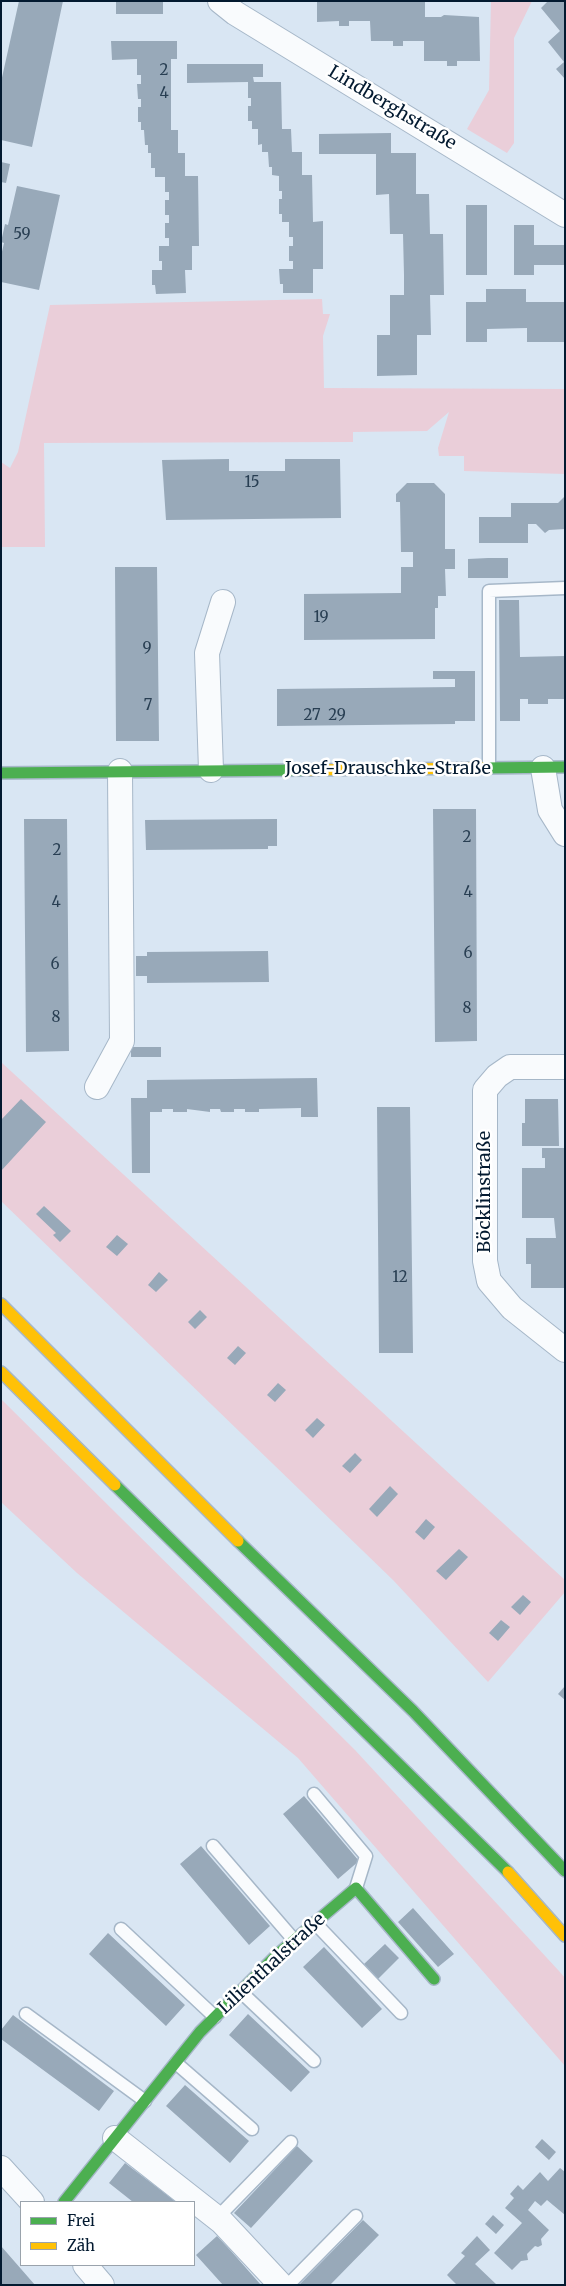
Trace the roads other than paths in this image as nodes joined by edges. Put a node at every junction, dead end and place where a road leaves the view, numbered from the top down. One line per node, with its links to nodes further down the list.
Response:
1 (220, 1): 2 (street, Lindberghstraße)
2 (565, 215)
3 (565, 588): 5 (lane)
4 (223, 602): 7 (street)
5 (489, 768): 6 (main road, Josef-Drauschke-Straße); 7 (main road, Josef-Drauschke-Straße)
6 (554, 768): 10 (street)
7 (212, 770): 8 (main road, Josef-Drauschke-Straße)
8 (120, 771): 9 (main road, Josef-Drauschke-Straße); 12 (street)
9 (1, 774)
10 (565, 834)
11 (565, 1067): 14 (street, Böcklinstraße)
12 (98, 1087)
13 (1, 1304): 18 (main road)
14 (564, 1348)
15 (1, 1372): 22 (main road)
16 (314, 1794): 19 (lane)
17 (213, 1846): 23 (lane)
18 (565, 1871)
19 (356, 1888): 20 (main road, Lilienthalstraße); 24 (main road)
20 (315, 1923): 23 (main road, Lilienthalstraße); 26 (lane)
21 (121, 1929): 28 (lane)
22 (565, 1936)
23 (294, 1940): 25 (main road, Lilienthalstraße)
24 (434, 1979)
25 (241, 1992): 28 (main road, Lilienthalstraße); 29 (lane)
26 (401, 2013)
27 (26, 2014): 31 (lane)
28 (215, 2017): 30 (main road, Lilienthalstraße)
29 (314, 2061)
30 (176, 2063): 31 (main road, Lilienthalstraße); 32 (lane)
31 (145, 2101): 33 (main road, Lilienthalstraße)
32 (252, 2129)
33 (115, 2138): 37 (main road, Lilienthalstraße); 39 (street)
34 (292, 2142): 39 (lane)
35 (1, 2168): 36 (street)
36 (31, 2201)
37 (65, 2201)
38 (356, 2216): 43 (lane)
39 (217, 2218): 42 (street)
40 (87, 2266): 41 (street)
41 (102, 2285)
42 (280, 2285)
43 (288, 2285)

